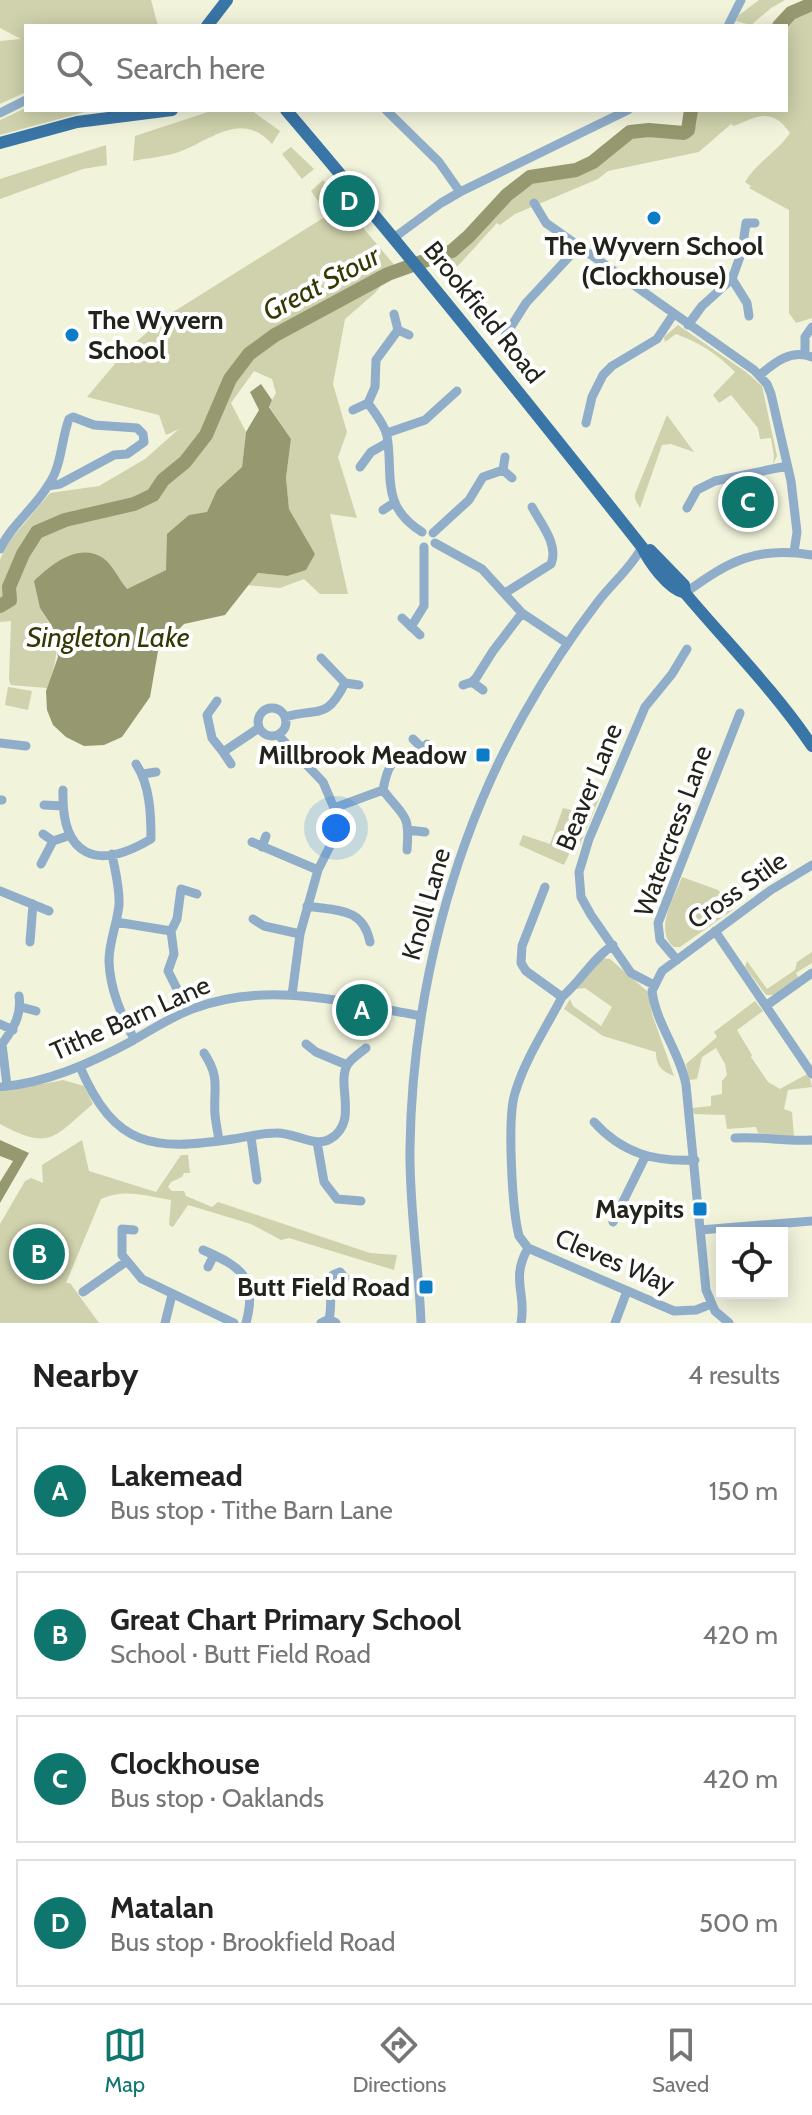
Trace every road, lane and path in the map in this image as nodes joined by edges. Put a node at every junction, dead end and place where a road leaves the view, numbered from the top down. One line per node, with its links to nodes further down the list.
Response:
1 (227, 0): 3 (main road); 4 (main road)
2 (741, 0): 5 (street)
3 (209, 24)
4 (218, 24)
5 (729, 24)
6 (24, 101): 11 (street)
7 (154, 112): 12 (main road)
8 (288, 112): 16 (main road, Brookfield Road)
9 (388, 112): 13 (street)
10 (624, 112): 13 (street)
11 (0, 113)
12 (0, 143)
13 (460, 192): 16 (street)
14 (534, 203): 17 (street)
15 (755, 223): 18 (street)
16 (395, 237): 45 (main road, Brookfield Road)
17 (580, 245): 20 (street); 26 (street)
18 (732, 279): 21 (street); 22 (street)
19 (394, 314): 24 (street)
20 (673, 315): 22 (street); 32 (street)
21 (749, 316)
22 (688, 325): 28 (street)
23 (812, 327): 27 (street)
24 (398, 330): 25 (street); 30 (street)
25 (409, 335)
26 (505, 336)
27 (809, 356): 28 (street)
28 (760, 375): 35 (street)
29 (457, 391): 33 (street)
30 (368, 403): 31 (street); 33 (street)
31 (353, 410)
32 (586, 423)
33 (387, 438): 36 (street); 40 (street)
34 (505, 457): 37 (street)
35 (787, 466): 42 (street); 47 (street)
36 (360, 467)
37 (503, 470): 38 (street); 44 (street)
38 (512, 478)
39 (48, 486): 39 (street); 46 (street)
40 (395, 502): 43 (street); 44 (street)
41 (532, 507): 49 (street)
42 (687, 508)
43 (383, 510)
44 (430, 536): 49 (street); 53 (street)
45 (642, 547): 50 (main road, Brookfield Road); 55 (street, Knoll Lane)
46 (0, 549)
47 (794, 552): 48 (street); 50 (street)
48 (812, 555)
49 (505, 593): 51 (street)
50 (685, 593): 71 (main road, Brookfield Road)
51 (522, 613): 55 (street); 60 (street)
52 (402, 618): 53 (street)
53 (411, 627): 54 (street)
54 (420, 635)
55 (567, 643): 119 (street, Knoll Lane)
56 (687, 649): 108 (street, Beaver Lane)
57 (321, 658): 58 (street)
58 (345, 683): 59 (street); 65 (street)
59 (359, 685)
60 (483, 690)
61 (217, 701): 64 (street)
62 (196, 711): 64 (street)
63 (740, 713): 109 (street, Watercress Lane)
64 (207, 715): 72 (street)
65 (285, 717): 66 (street); 67 (street)
66 (259, 728): 67 (street); 72 (street)
67 (278, 735): 81 (street)
68 (413, 739): 78 (street)
69 (0, 743): 70 (street)
70 (26, 746)
71 (812, 746)
72 (223, 752): 74 (street)
73 (136, 764): 76 (street)
74 (231, 764)
75 (156, 772): 76 (street)
76 (143, 774): 89 (street)
77 (63, 790): 80 (street)
78 (383, 790): 81 (street); 82 (street)
79 (44, 805): 80 (street)
80 (63, 806): 85 (street)
81 (334, 808): 92 (street)
82 (408, 830): 83 (street); 88 (street)
83 (425, 832)
84 (43, 834): 87 (street)
85 (68, 836): 87 (street); 89 (street)
86 (266, 836): 92 (street)
87 (53, 841): 90 (street)
88 (407, 850)
89 (112, 854): 100 (street)
90 (41, 864)
91 (812, 865): 103 (street, Cross Stile)
92 (318, 870): 97 (street)
93 (545, 887): 115 (street)
94 (0, 891): 96 (street)
95 (197, 894): 102 (street)
96 (33, 904): 98 (street); 106 (street)
97 (307, 906): 104 (street); 107 (street)
98 (49, 911)
99 (253, 919): 101 (street)
100 (116, 922): 102 (street); 122 (street)
101 (264, 926): 104 (street); 105 (street)
102 (171, 931): 112 (street)
103 (715, 931): 109 (street, Cross Stile); 116 (street)
104 (300, 934): 113 (street)
105 (261, 937)
106 (30, 942)
107 (370, 942)
108 (613, 945): 111 (street, Beaver Lane); 115 (street, Cleves Way)
109 (677, 960): 111 (street, Cross Stile)
110 (812, 973): 116 (street)
111 (654, 985): 139 (street)
112 (178, 991)
113 (292, 995): 119 (street, Tithe Barn Lane); 122 (street, Tithe Barn Lane)
114 (19, 996): 117 (street)
115 (562, 997): 146 (street, Cleves Way)
116 (767, 1005): 130 (street)
117 (21, 1007): 118 (street); 121 (street)
118 (36, 1011)
119 (421, 1016): 160 (street, Knoll Lane)
120 (0, 1024): 121 (street)
121 (13, 1030): 131 (street)
122 (134, 1039): 129 (street, Tithe Barn Lane)
123 (306, 1044): 125 (street)
124 (366, 1048): 128 (street)
125 (316, 1052): 127 (street); 128 (street)
126 (204, 1053): 136 (street)
127 (310, 1062)
128 (347, 1065): 137 (street)
129 (80, 1067): 131 (street, Tithe Barn Lane); 136 (street)
130 (812, 1074)
131 (4, 1086)
132 (594, 1122): 138 (street)
133 (251, 1137): 136 (street); 137 (street); 140 (street)
134 (735, 1138): 135 (street)
135 (812, 1140)
136 (219, 1141)
137 (317, 1142): 141 (street)
138 (645, 1157): 139 (street); 143 (street)
139 (695, 1160): 145 (street)
140 (257, 1180)
141 (361, 1201)
142 (812, 1221): 145 (street)
143 (613, 1222)
144 (134, 1230): 149 (street)
145 (700, 1230): 155 (street)
146 (528, 1248): 151 (street, Cleves Way); 161 (street)
147 (203, 1250): 148 (street)
148 (214, 1255): 150 (street); 159 (street)
149 (127, 1261): 152 (street); 154 (street)
150 (208, 1267)
151 (627, 1291): 155 (street, Cleves Way); 162 (street)
152 (83, 1292)
153 (332, 1293): 156 (street)
154 (172, 1295): 157 (street); 158 (street)
155 (711, 1304): 163 (street)
156 (329, 1322)
157 (165, 1323)
158 (234, 1323)
159 (246, 1323)
160 (421, 1323)
161 (521, 1323)
162 (615, 1323)
163 (729, 1323)

